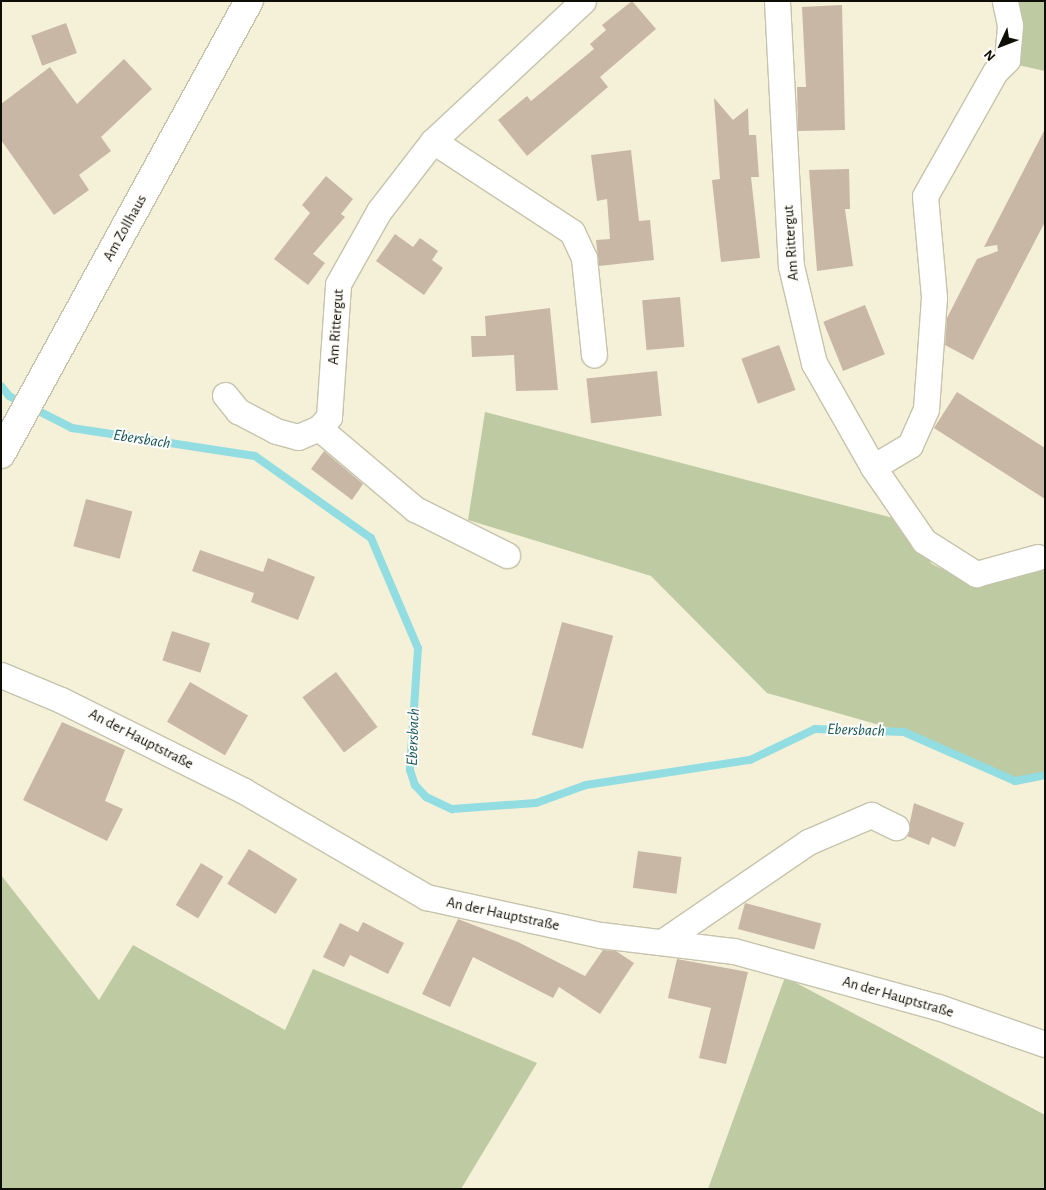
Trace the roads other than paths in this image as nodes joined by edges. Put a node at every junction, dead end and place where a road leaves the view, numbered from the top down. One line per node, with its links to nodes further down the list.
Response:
1 (249, 1): 9 (main road, Am Zollhaus)
2 (583, 1): 5 (street, Am Rittergut)
3 (777, 1): 10 (street, Am Rittergut)
4 (1005, 1): 10 (street)
5 (433, 141): 6 (street); 8 (street, Am Rittergut)
6 (594, 354)
7 (225, 395): 8 (street)
8 (319, 428): 11 (street)
9 (1, 454)
10 (873, 467): 12 (street, Am Rittergut)
11 (506, 555)
12 (1038, 557)
13 (1, 675): 15 (street, An der Hauptstraße)
14 (896, 826): 15 (street)
15 (662, 942): 16 (street, An der Hauptstraße)
16 (1045, 1044)

